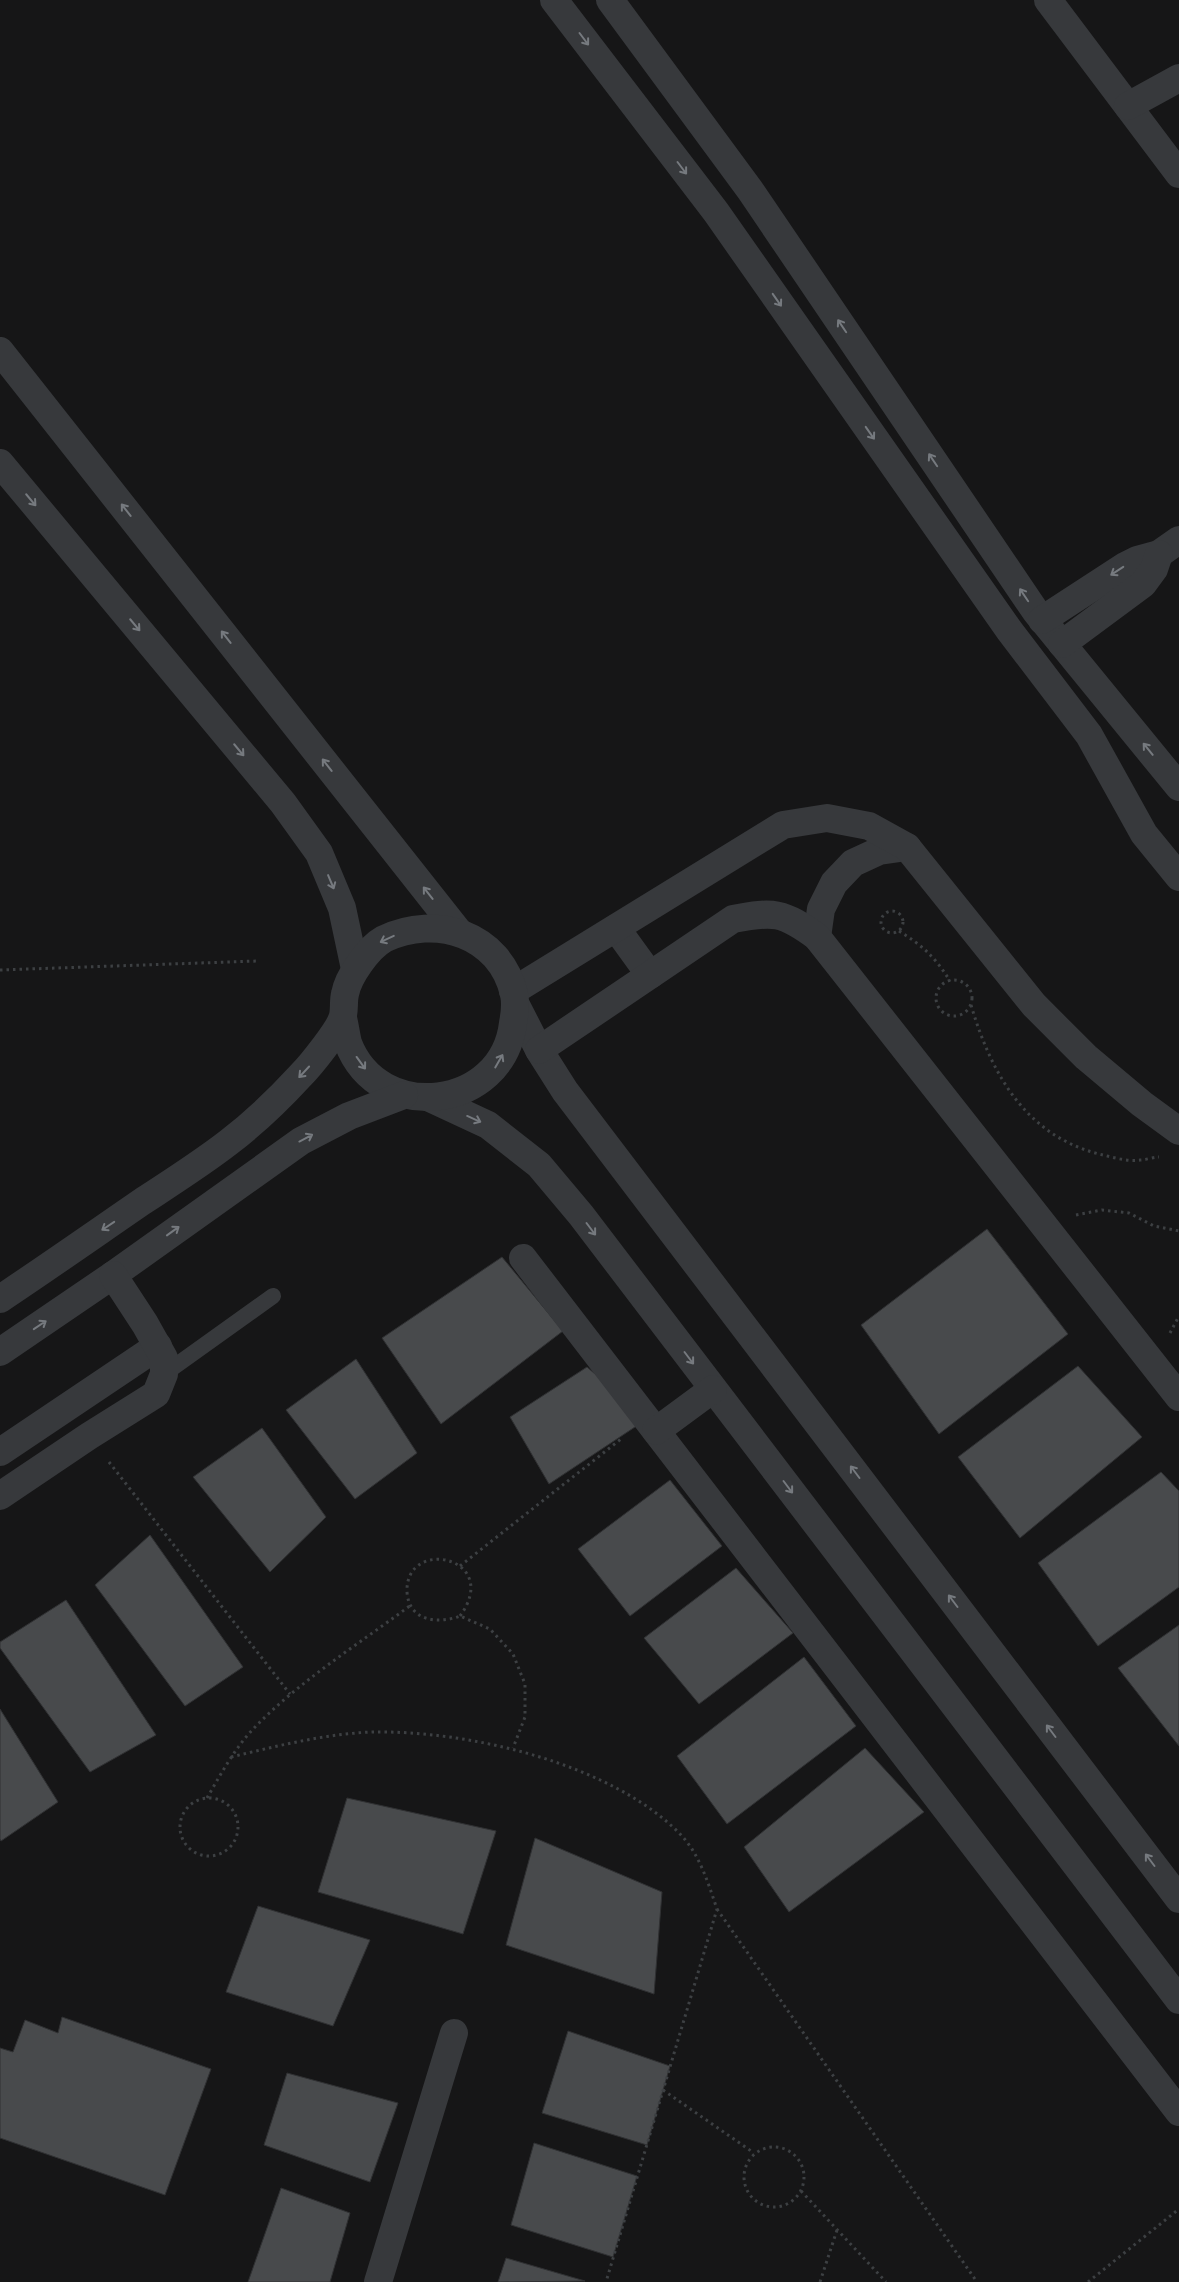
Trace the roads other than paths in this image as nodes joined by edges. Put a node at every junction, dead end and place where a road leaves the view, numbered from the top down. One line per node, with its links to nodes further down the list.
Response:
1 (554, 0): 12 (street, one-way to 12)
2 (610, 0): 10 (street, one-way to 2)
3 (1048, 0): 5 (street)
4 (1179, 78): 5 (street)
5 (1128, 106): 6 (street)
6 (1179, 174)
7 (0, 351): 17 (street, one-way to 7)
8 (0, 462): 19 (street, one-way to 19)
9 (1169, 547): 10 (street, one-way to 10); 11 (street)
10 (1042, 620): 11 (street)
11 (1069, 652): 12 (street); 13 (street, one-way to 11)
12 (1047, 680): 15 (street)
13 (1179, 787)
14 (907, 847): 16 (street); 18 (street); 25 (street)
15 (1179, 877)
16 (616, 928): 20 (street); 21 (street)
17 (458, 931): 19 (street, one-way to 19); 21 (street)
18 (817, 937): 20 (street); 34 (street)
19 (355, 969): 22 (street)
20 (650, 975): 23 (street)
21 (514, 998): 23 (street); 24 (street, one-way to 21)
22 (343, 1018): 24 (street, one-way to 24); 29 (street, one-way to 29)
23 (539, 1050): 38 (street, one-way to 23)
24 (417, 1097): 27 (street, one-way to 24); 33 (street, one-way to 33)
25 (1179, 1131)
26 (523, 1258): 35 (street)
27 (113, 1275): 30 (street); 31 (street, one-way to 27)
28 (273, 1296): 32 (lane)
29 (0, 1300)
30 (158, 1346): 32 (street); 36 (street)
31 (0, 1352)
32 (164, 1374): 37 (street)
33 (713, 1389): 35 (street); 39 (street, one-way to 39)
34 (1179, 1396)
35 (652, 1425): 41 (street)
36 (0, 1452)
37 (0, 1496)
38 (1179, 1899)
39 (1179, 2000)
40 (454, 2033): 42 (street)
41 (1179, 2112)
42 (378, 2282)

